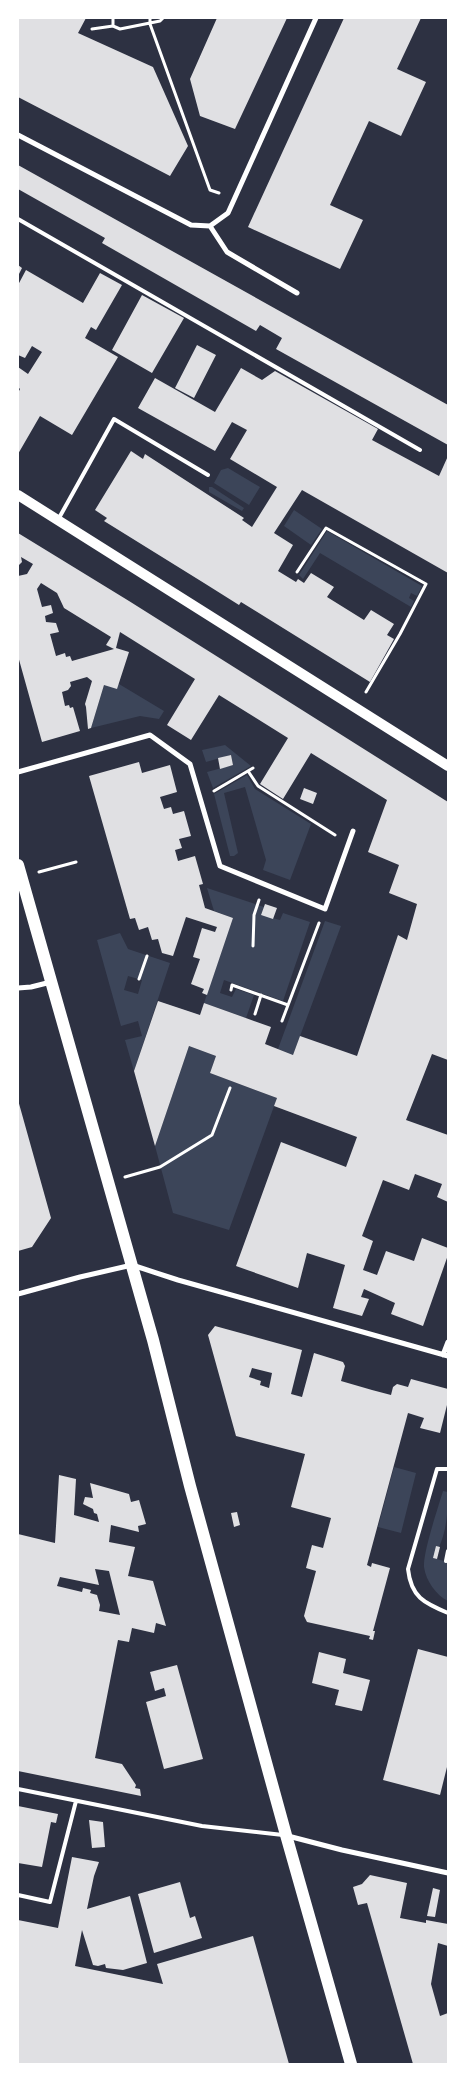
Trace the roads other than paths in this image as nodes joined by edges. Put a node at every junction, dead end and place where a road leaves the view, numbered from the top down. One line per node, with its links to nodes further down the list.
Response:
1 (316, 18): 4 (street)
2 (18, 135): 4 (street)
3 (18, 219): 6 (lane)
4 (210, 226): 5 (street)
5 (297, 293)
6 (420, 450)
7 (208, 475): 9 (lane)
8 (18, 496): 9 (main road)
9 (57, 521): 10 (main road)
10 (448, 766)
11 (18, 772): 12 (street)
12 (353, 831)
13 (19, 871): 14 (main road)
14 (51, 982): 15 (street); 16 (main road)
15 (18, 988)
16 (132, 1265): 17 (street); 19 (street); 26 (main road)
17 (18, 1294)
18 (448, 1342): 19 (street)
19 (446, 1356)
20 (448, 1469): 23 (lane)
21 (448, 1551): 22 (lane)
22 (446, 1561)
23 (448, 1613)
24 (18, 1789): 25 (lane)
25 (76, 1801): 26 (lane); 28 (lane)
26 (286, 1835): 27 (street); 29 (main road)
27 (448, 1873)
28 (18, 1896)
29 (351, 2064)

